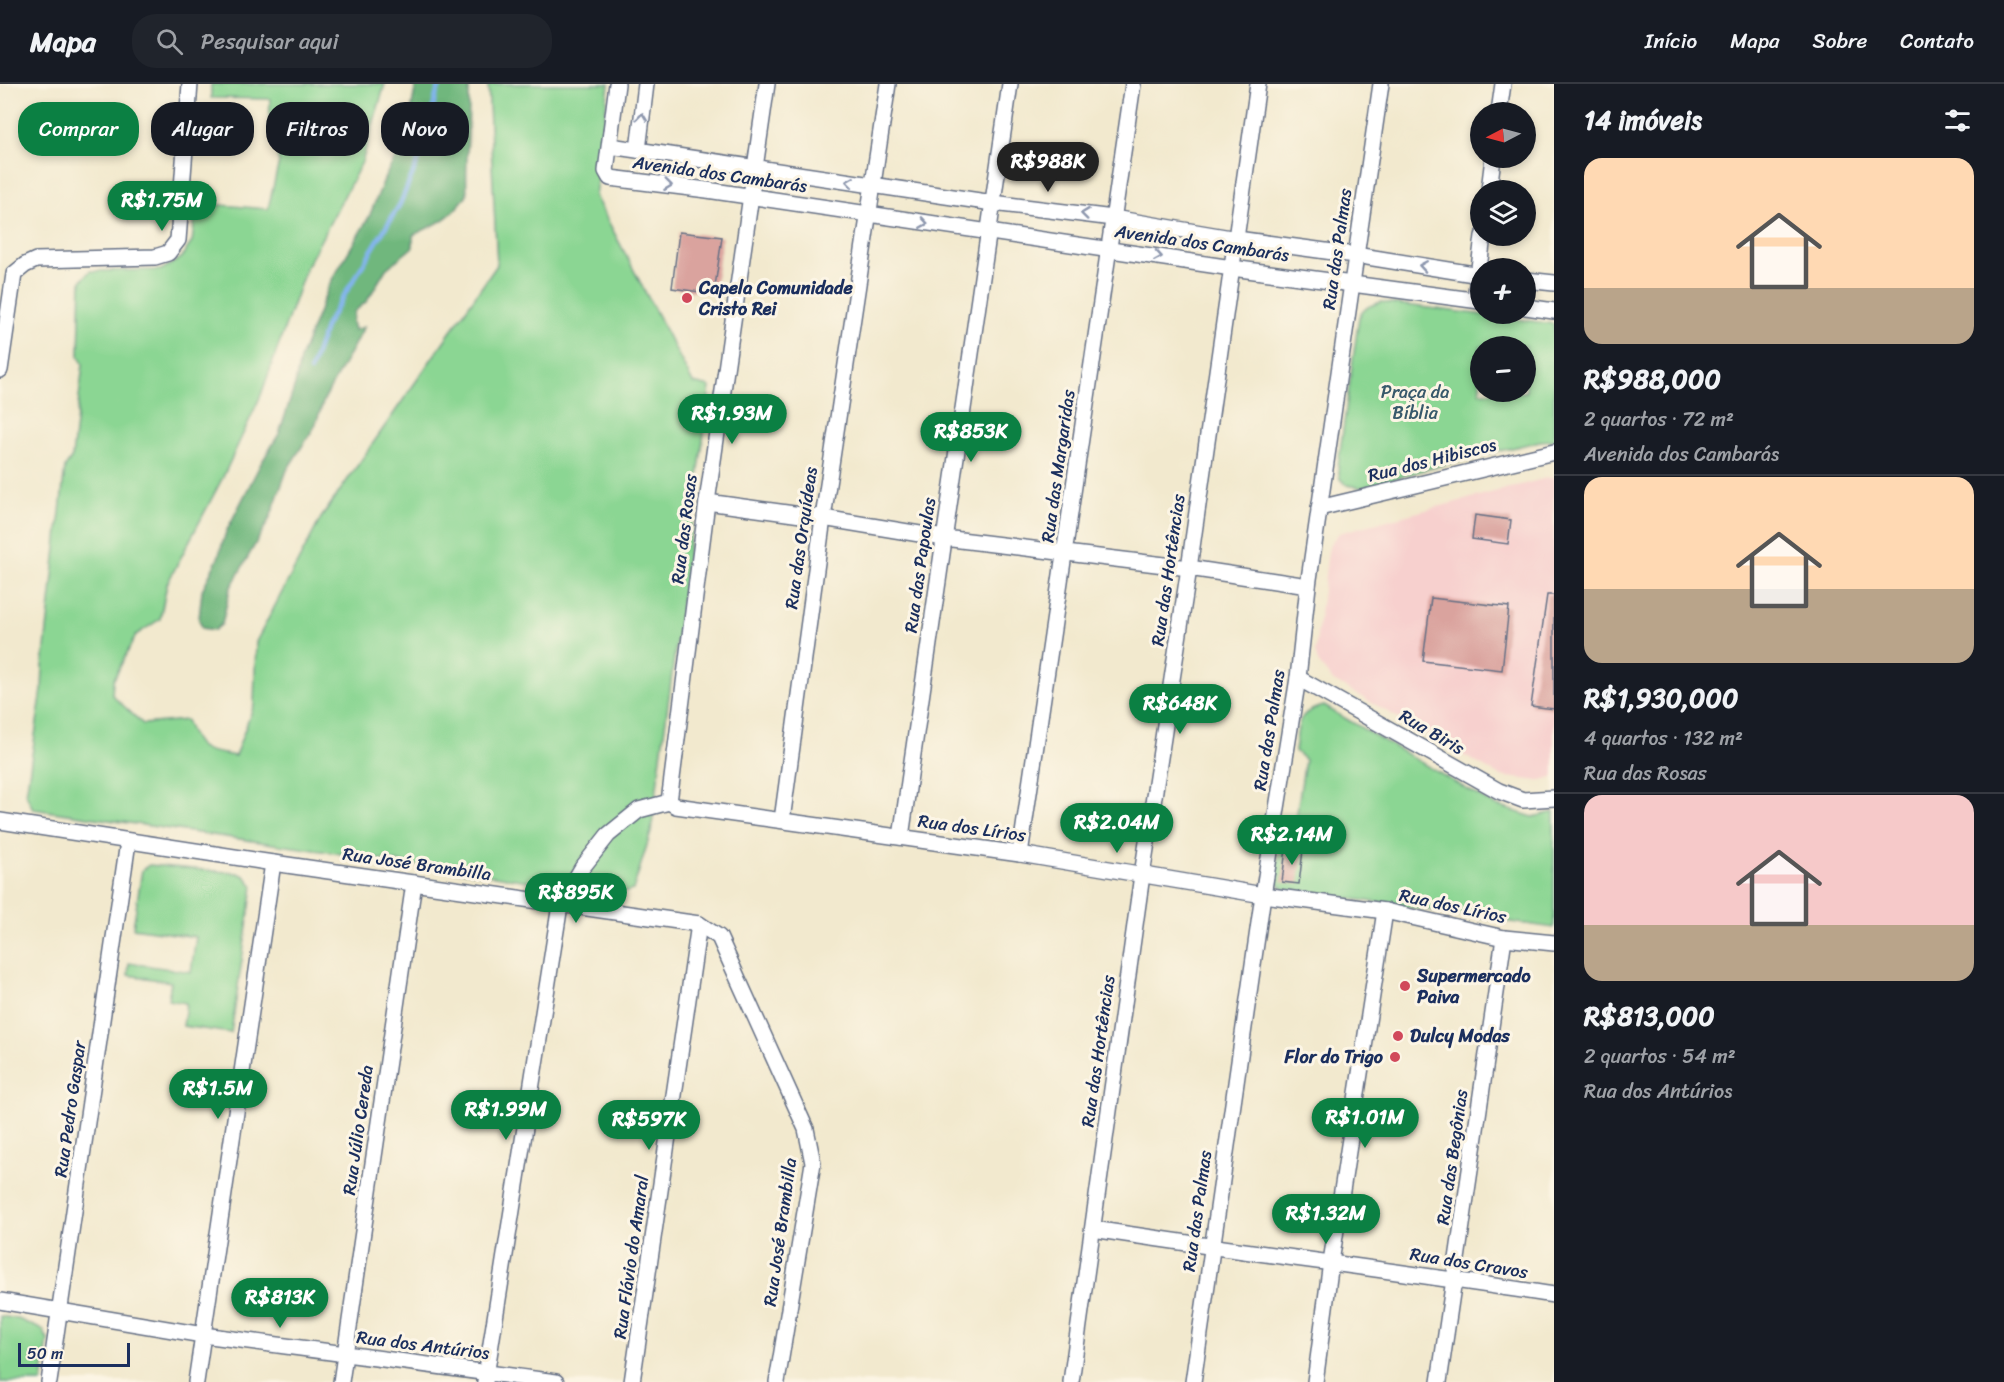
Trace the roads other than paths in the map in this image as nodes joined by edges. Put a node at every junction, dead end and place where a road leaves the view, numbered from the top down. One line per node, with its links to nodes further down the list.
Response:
1 (190, 84): 32 (street)
2 (617, 84): 12 (street)
3 (646, 84): 13 (street, one-way to 3)
4 (767, 84): 14 (street, Rua das Rosas)
5 (888, 84): 15 (street, Rua das Orquídeas)
6 (1010, 84): 17 (street, Rua das Papoulas)
7 (1133, 84): 19 (street, Rua das Margaridas)
8 (1258, 84): 21 (street, Rua das Hortências)
9 (1381, 84): 23 (street, Rua das Palmas)
10 (1503, 84): 11 (street)
11 (1500, 102)
12 (610, 146): 13 (street, Avenida dos Cambarás); 16 (street, Avenida dos Cambarás, one-way to 16)
13 (638, 150): 14 (street, Avenida dos Cambarás)
14 (755, 168): 15 (street, Avenida dos Cambarás, one-way to 14); 16 (street, Rua das Rosas)
15 (874, 185): 17 (street, Avenida dos Cambarás); 18 (street, Rua das Orquídeas)
16 (751, 198): 18 (street, Avenida dos Cambarás); 34 (street, Rua das Rosas)
17 (993, 203): 19 (street, Avenida dos Cambarás, one-way to 17); 20 (street, Rua das Papoulas)
18 (869, 214): 20 (street, Avenida dos Cambarás, one-way to 20); 36 (street, Rua das Orquídeas)
19 (1113, 218): 21 (street, Avenida dos Cambarás); 22 (street, Rua das Margaridas)
20 (989, 232): 22 (street, Avenida dos Cambarás); 37 (street, Rua das Papoulas)
21 (1237, 239): 23 (street, Avenida dos Cambarás); 24 (street, Rua das Hortências)
22 (1109, 249): 24 (street, Avenida dos Cambarás, one-way to 24); 38 (street, Rua das Margaridas)
23 (1355, 255): 25 (street, Avenida dos Cambarás, one-way to 23); 28 (street, Rua das Palmas)
24 (1232, 268): 28 (street, Avenida dos Cambarás); 39 (street, Rua das Hortências)
25 (1470, 274)
26 (1536, 281): 27 (street)
27 (1554, 283)
28 (1352, 284): 29 (street, Avenida dos Cambarás); 35 (street, Rua das Palmas)
29 (1470, 300)
30 (1536, 308): 31 (street)
31 (1554, 311)
32 (0, 370)
33 (1554, 452): 35 (street, Rua dos Hibiscos)
34 (707, 502): 36 (street); 43 (street, Rua das Rosas)
35 (1319, 508): 40 (street, Rua das Palmas)
36 (823, 518): 37 (street); 44 (street, Rua das Orquídeas)
37 (944, 538): 38 (street); 46 (street, Rua das Papoulas)
38 (1066, 553): 39 (street); 48 (street, Rua das Margaridas)
39 (1189, 568): 40 (street); 50 (street, Rua das Hortências)
40 (1308, 586): 41 (street, Rua das Palmas)
41 (1298, 678): 42 (street, Rua Biris); 52 (street, Rua das Palmas)
42 (1554, 798)
43 (669, 802): 44 (street, Rua dos Lírios); 53 (street)
44 (782, 820): 46 (street, Rua dos Lírios)
45 (0, 821): 47 (street, Rua José Brambilla)
46 (901, 837): 48 (street, Rua dos Lírios)
47 (128, 842): 49 (street, Rua José Brambilla); 64 (street, Rua Pedro Gaspar)
48 (1020, 854): 50 (street, Rua dos Lírios)
49 (273, 864): 51 (street, Rua José Brambilla); 65 (street)
50 (1142, 875): 52 (street, Rua dos Lírios); 58 (street, Rua das Hortências)
51 (414, 883): 53 (street, Rua José Brambilla); 66 (street, Rua Júlio Cereda)
52 (1263, 895): 54 (street, Rua dos Lírios); 59 (street, Rua das Palmas)
53 (560, 905): 55 (street, Rua José Brambilla); 67 (street)
54 (1385, 911): 56 (street, Rua dos Lírios); 60 (street)
55 (699, 924): 72 (street, Rua Flávio do Amaral); 73 (street, Rua José Brambilla)
56 (1504, 938): 57 (street, Rua dos Lírios); 61 (street, Rua das Begônias)
57 (1554, 943)
58 (1093, 1229): 59 (street, Rua dos Cravos); 74 (street, Rua das Hortências)
59 (1212, 1248): 60 (street, Rua dos Cravos); 75 (street, Rua das Palmas)
60 (1331, 1262): 61 (street, Rua dos Cravos); 76 (street)
61 (1454, 1280): 62 (street, Rua dos Cravos); 77 (street, Rua das Begônias)
62 (1554, 1296)
63 (0, 1301): 64 (street, Rua dos Antúrios)
64 (61, 1312): 65 (street, Rua dos Antúrios); 68 (street, Rua Pedro Gaspar)
65 (203, 1335): 66 (street, Rua dos Antúrios); 69 (street)
66 (345, 1354): 67 (street, Rua dos Antúrios); 70 (street, Rua Júlio Cereda)
67 (486, 1377): 71 (street, Rua dos Antúrios)
68 (50, 1382)
69 (196, 1382)
70 (341, 1382)
71 (556, 1382)
72 (632, 1382)
73 (777, 1382)
74 (1071, 1382)
75 (1192, 1382)
76 (1315, 1382)
77 (1439, 1382)

